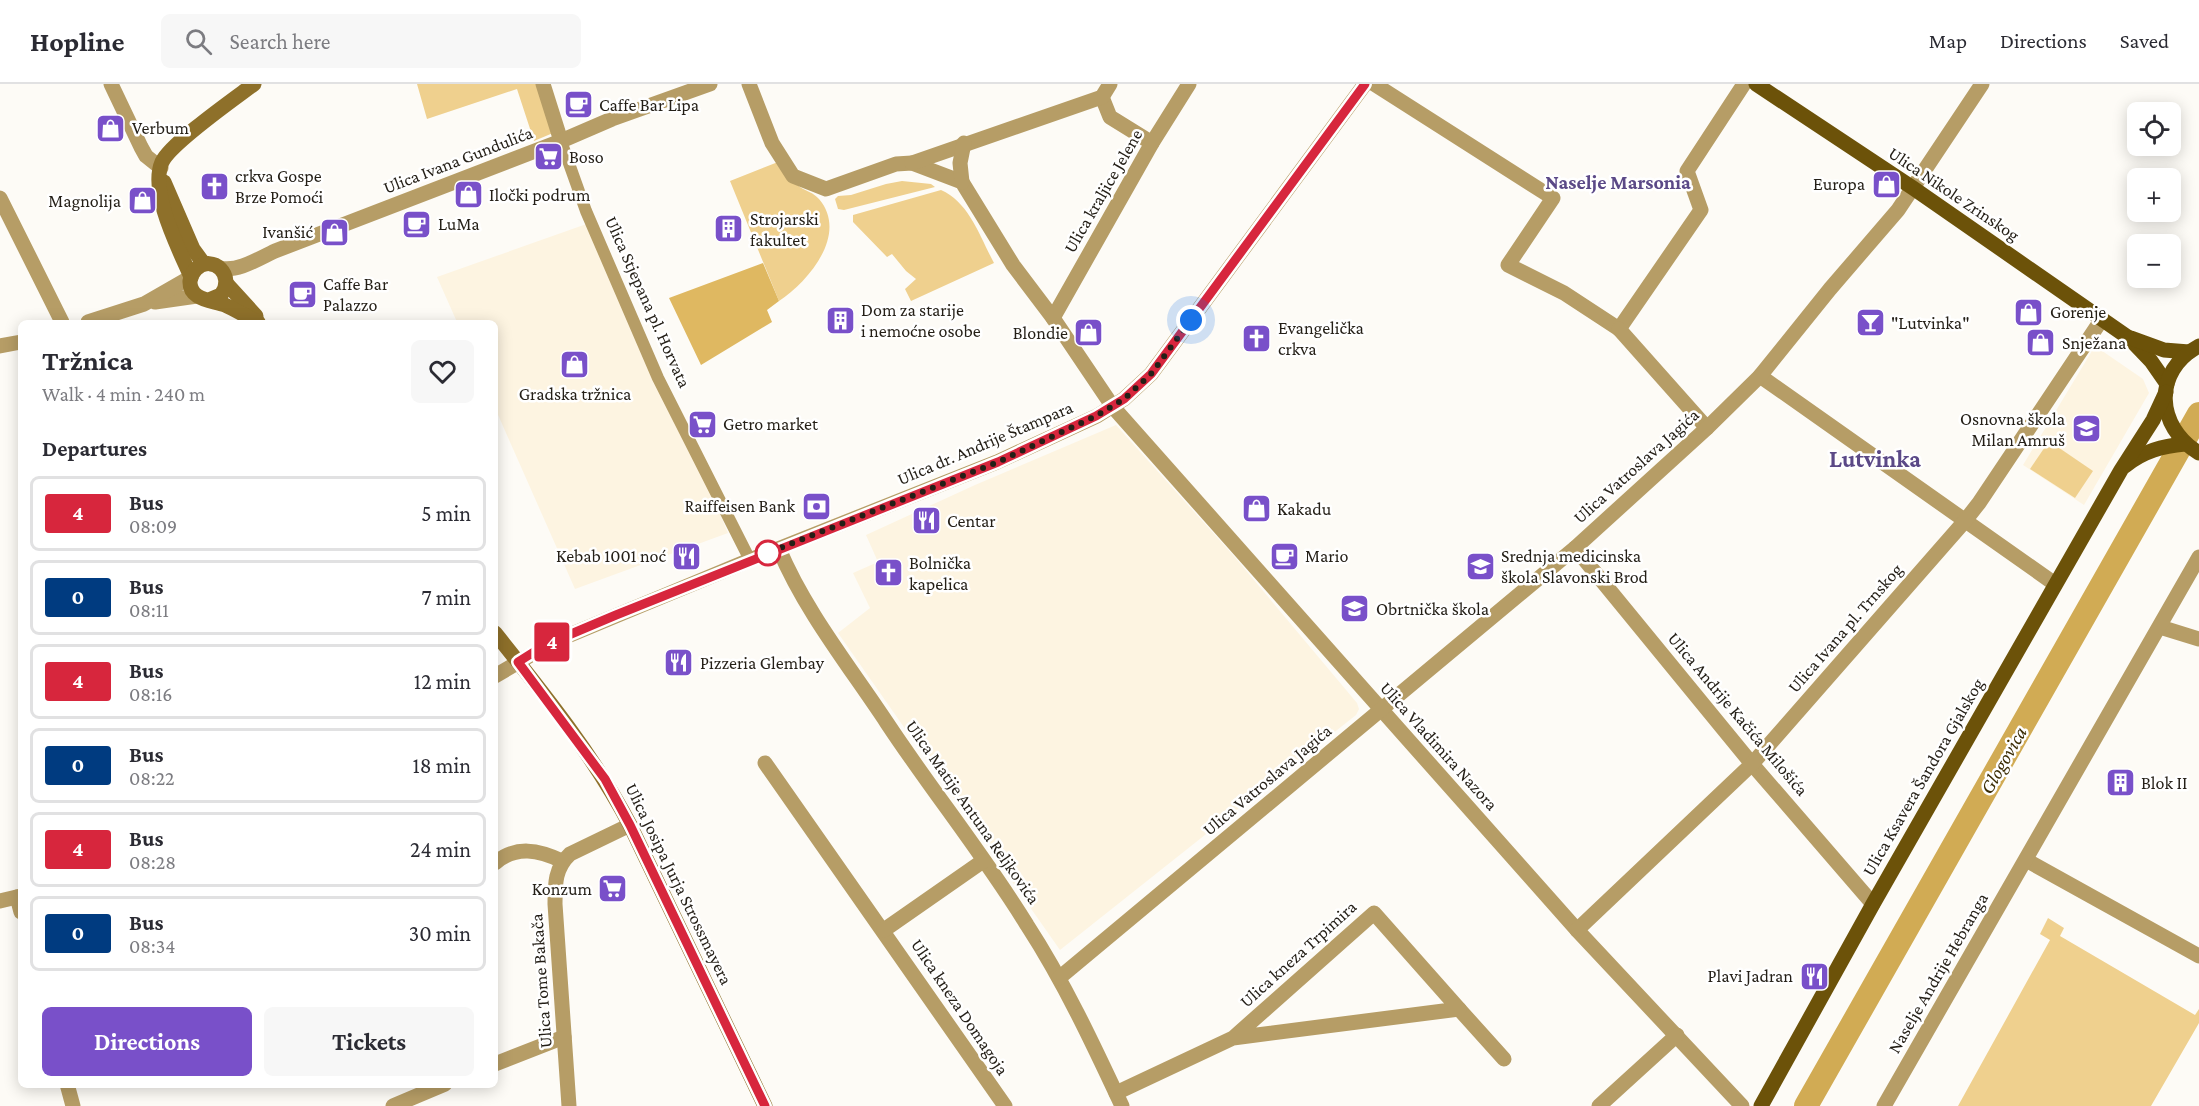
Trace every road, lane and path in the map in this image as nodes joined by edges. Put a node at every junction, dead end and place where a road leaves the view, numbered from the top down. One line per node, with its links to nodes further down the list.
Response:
1 (111, 84): 17 (street)
2 (254, 84): 17 (main road)
3 (543, 84): 13 (street, Ulica Stjepana pl. Horvata)
4 (710, 84): 13 (street, Ulica Ivana Gundulića)
5 (749, 84): 16 (street)
6 (1189, 84): 15 (street, Ulica kraljice Jelene)
7 (1365, 84): 40 (street, Ulica dr. Andrije Štampara)
8 (1374, 84): 33 (street)
9 (1744, 84): 33 (street)
10 (1756, 84): 19 (main road, Ulica Nikole Zrinskog)
11 (1982, 84): 19 (street, Ulica Vatroslava Jagića)
12 (1106, 90): 14 (street); 15 (street)
13 (561, 141): 22 (street, Ulica Ivana Gundulića); 47 (street, Ulica Stjepana pl. Horvata)
14 (964, 143): 16 (street); 18 (street)
15 (1152, 143): 27 (street, Ulica kraljice Jelene)
16 (912, 163): 18 (street)
17 (160, 171): 21 (main road); 23 (main road)
18 (962, 182): 27 (street)
19 (1913, 188): 28 (main road, Ulica Nikole Zrinskog); 38 (street, Ulica Vatroslava Jagića)
20 (0, 198): 29 (street)
21 (204, 264): 22 (main road); 23 (main road)
22 (220, 268): 24 (main road)
23 (191, 277): 25 (main road); 26 (street)
24 (226, 283): 25 (main road); 32 (main road)
25 (203, 298): 26 (street); 31 (main road)
26 (144, 304): 30 (street)
27 (1053, 318): 40 (street)
28 (2102, 319): 34 (main road, Ulica Nikole Zrinskog); 44 (street, Ulica Ivana pl. Trnskog)
29 (61, 320)
30 (94, 320)
31 (254, 320)
32 (261, 320)
33 (1619, 329): 41 (street)
34 (2129, 338): 37 (main road, Ulica Nikole Zrinskog); 39 (main road, Ulica Nikole Zrinskog)
35 (18, 343): 36 (street)
36 (0, 346)
37 (2194, 349): 39 (main road, Ulica Ksavera Šandora Gjalskog)
38 (1760, 376): 41 (street, Ulica Vatroslava Jagića); 44 (street)
39 (2167, 388): 42 (main road); 43 (main road, Ulica Ksavera Šandora Gjalskog)
40 (1113, 407): 46 (street, Ulica dr. Andrije Štampara); 55 (street, Ulica Vladimira Nazora)
41 (1707, 428): 45 (street, Ulica Vatroslava Jagića)
42 (2194, 450): 43 (main road)
43 (2121, 470): 49 (main road, Ulica Ksavera Šandora Gjalskog)
44 (1964, 522): 49 (street); 57 (street, Ulica Ivana pl. Trnskog)
45 (1575, 548): 55 (street, Ulica Vatroslava Jagića); 57 (street, Ulica Andrije Kačića Milošića)
46 (779, 549): 47 (street, Ulica dr. Andrije Štampara); 62 (street, Ulica Matije Antuna Reljkovića)
47 (750, 560): 53 (street, Ulica dr. Andrije Štampara)
48 (2197, 567): 50 (street, Naselje Andrije Hebranga)
49 (2055, 584): 65 (main road, Ulica Ksavera Šandora Gjalskog)
50 (2160, 627): 52 (street); 60 (street, Naselje Andrije Hebranga)
51 (498, 637): 53 (main road, Ulica Josipa Jurja Strossmayera)
52 (2199, 639)
53 (518, 662): 54 (street, Ulica dr. Andrije Štampara); 58 (main road, Ulica Josipa Jurja Strossmayera)
54 (498, 674)
55 (1381, 711): 67 (street, Ulica Vladimira Nazora); 69 (street, Ulica Vatroslava Jagića)
56 (765, 762): 66 (street, Ulica kneza Domagoja)
57 (1752, 764): 65 (street, Ulica Andrije Kačića Milošića); 67 (street, Ulica Ivana pl. Trnskog)
58 (630, 825): 61 (street); 82 (main road, Ulica Josipa Jurja Strossmayera)
59 (498, 860): 61 (street)
60 (2026, 860): 68 (street); 87 (street, Naselje Andrije Hebranga)
61 (562, 861): 72 (street, Ulica Tome Bakača)
62 (983, 861): 66 (street, Ulica kneza Domagoja); 69 (street, Ulica Matije Antuna Reljkovića)
63 (0, 901): 64 (street)
64 (18, 902)
65 (1873, 904): 86 (main road, Ulica Ksavera Šandora Gjalskog)
66 (884, 930): 83 (street, Ulica kneza Domagoja)
67 (1577, 930): 71 (street, Ulica Vladimira Nazora)
68 (2199, 957)
69 (1059, 978): 78 (street, Ulica Matije Antuna Reljkovića)
70 (1459, 1009): 73 (street, Ulica kneza Trpimira); 73 (street, Ulica kneza Trpimira); 74 (street, Ulica kneza Trpimira)
71 (1677, 1035): 84 (street); 85 (street, Ulica Vladimira Nazora)
72 (564, 1036): 75 (street); 81 (street, Ulica Tome Bakača)
73 (1233, 1038): 78 (street, Ulica kneza Trpimira)
74 (1504, 1059)
75 (498, 1063)
76 (68, 1088): 79 (street)
77 (436, 1088): 80 (street)
78 (1119, 1100)
79 (73, 1106)
80 (393, 1106)
81 (569, 1106)
82 (765, 1106)
83 (1005, 1106)
84 (1599, 1106)
85 (1742, 1106)
86 (1761, 1106)
87 (1884, 1106)

